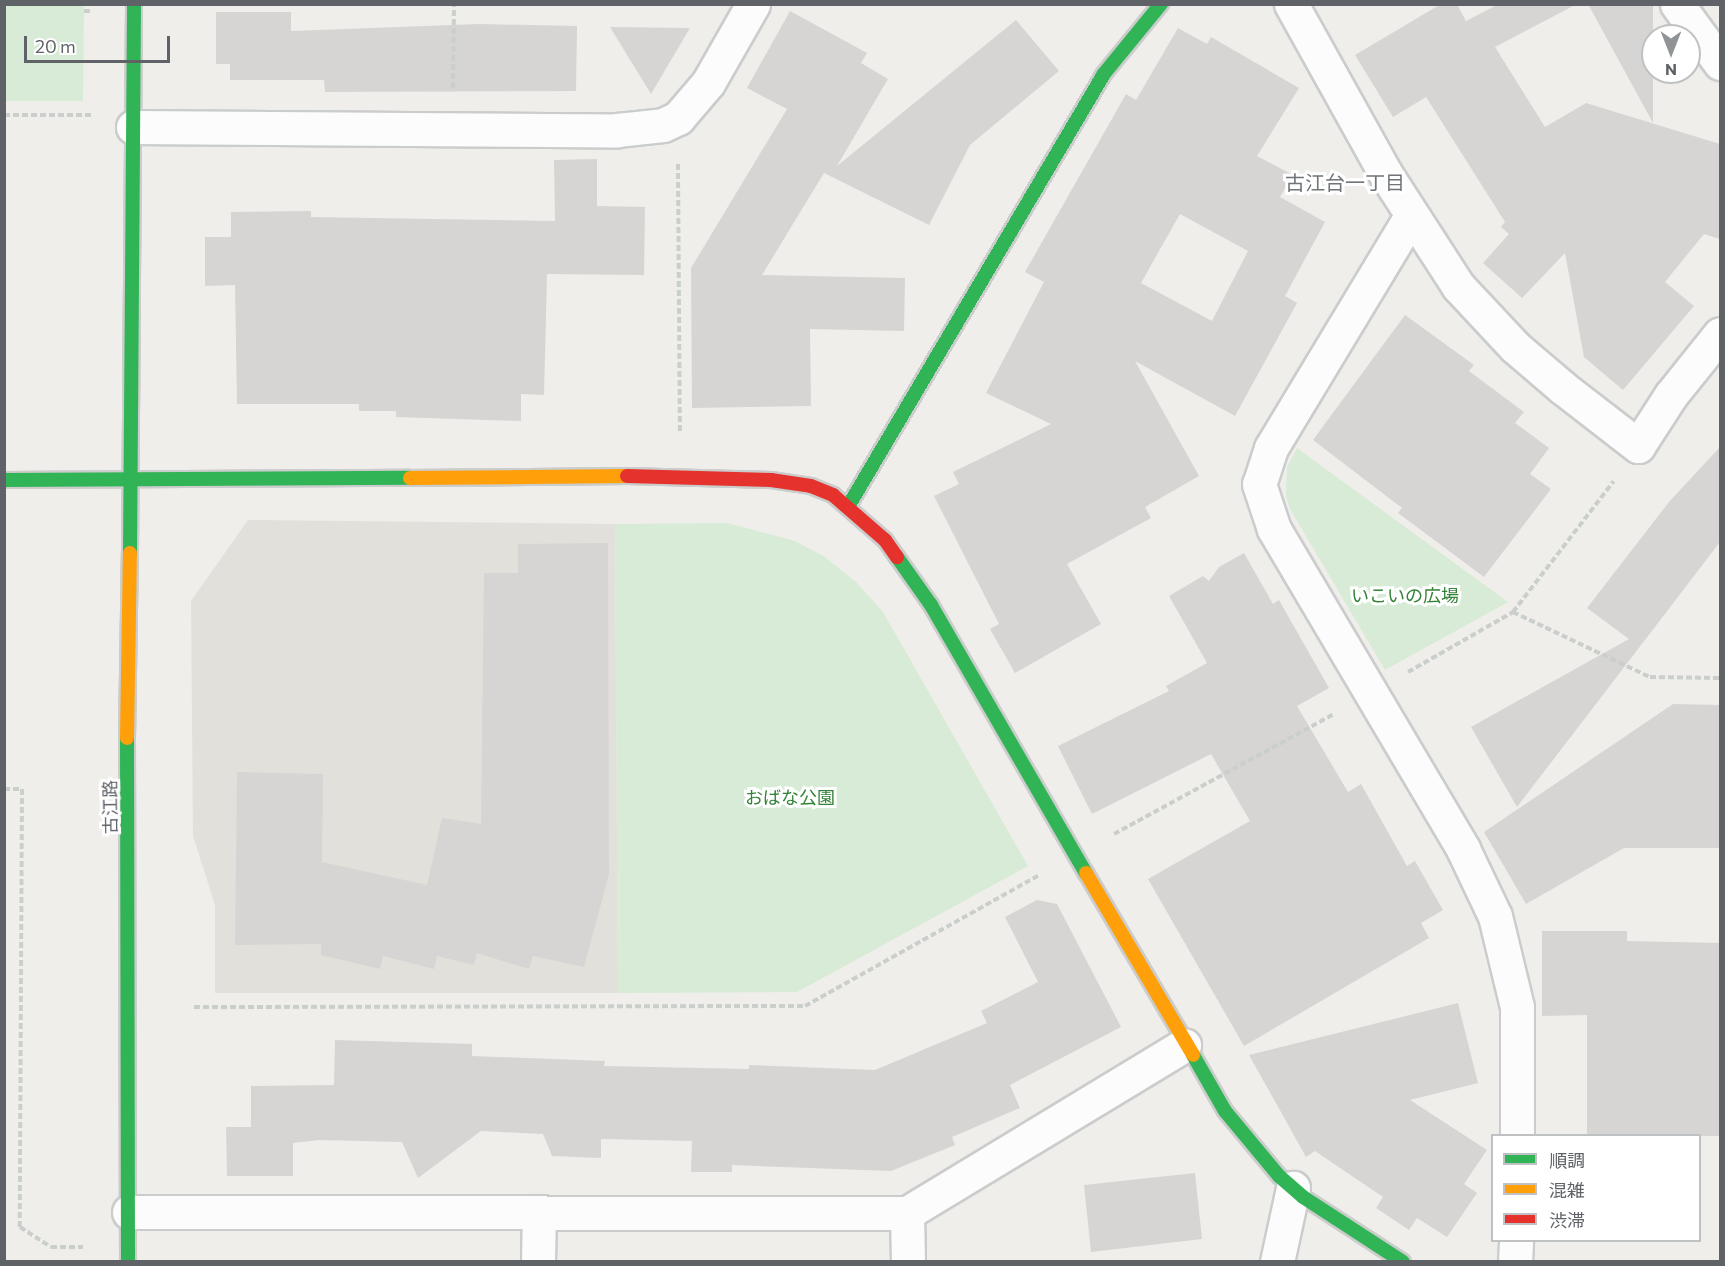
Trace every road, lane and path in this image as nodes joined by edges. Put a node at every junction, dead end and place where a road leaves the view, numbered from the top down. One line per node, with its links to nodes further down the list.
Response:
1 (134, 4): 11 (street, 古江路)
2 (454, 4): 12 (path)
3 (753, 4): 10 (street)
4 (1161, 4): 19 (street)
5 (1291, 4): 13 (street)
6 (1677, 4): 7 (street)
7 (1720, 63)
8 (4, 115): 9 (path)
9 (96, 115)
10 (678, 118): 12 (street); 15 (path)
11 (133, 127): 12 (street); 17 (street, 古江路)
12 (453, 129)
13 (1411, 216): 16 (street); 22 (street)
14 (1720, 334): 16 (street)
15 (680, 446)
16 (1638, 446): 20 (path)
17 (131, 479): 18 (street); 19 (street); 29 (street, 古江路)
18 (4, 480)
19 (849, 506): 24 (street)
20 (1513, 612): 21 (path); 22 (path)
21 (1720, 678)
22 (1371, 694): 24 (path); 27 (street)
23 (4, 789): 33 (path)
24 (1075, 855): 25 (path); 26 (street)
25 (194, 1007)
26 (1184, 1046): 28 (street); 31 (street)
27 (1517, 1134)
28 (1293, 1188): 37 (street); 38 (street)
29 (129, 1212): 30 (street); 34 (street, 古江路)
30 (539, 1212): 31 (street); 35 (street)
31 (907, 1213): 36 (street)
32 (1516, 1242): 39 (street)
33 (83, 1247)
34 (128, 1262)
35 (538, 1262)
36 (908, 1262)
37 (1277, 1262)
38 (1403, 1262)
39 (1515, 1262)

